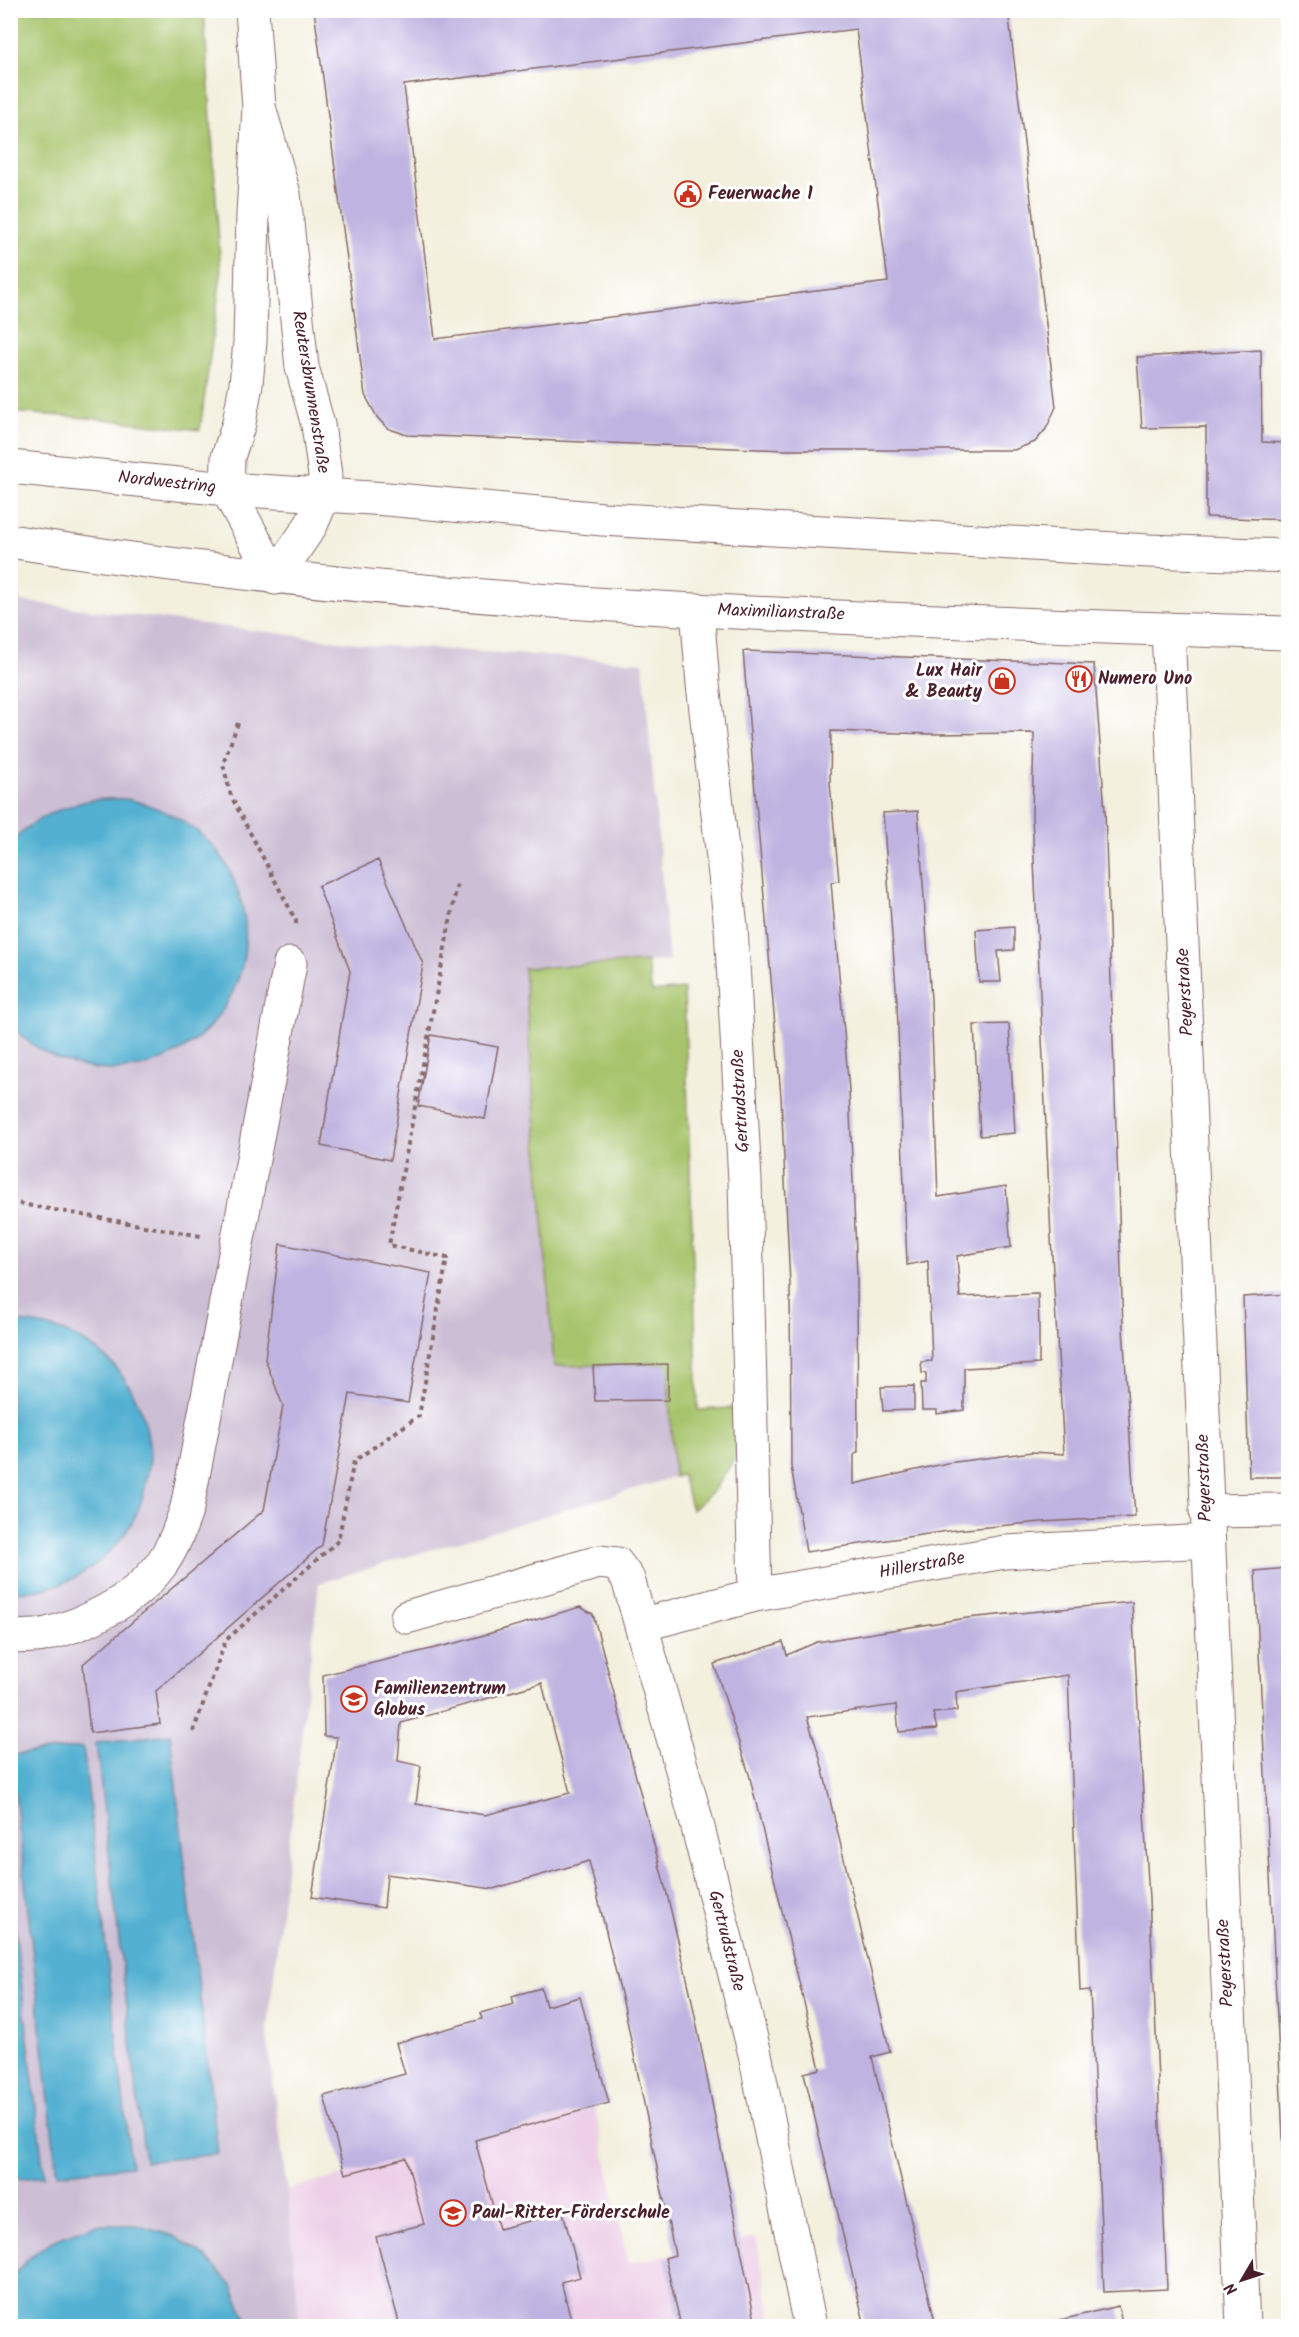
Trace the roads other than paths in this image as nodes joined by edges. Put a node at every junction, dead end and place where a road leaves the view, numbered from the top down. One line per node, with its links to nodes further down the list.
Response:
1 (252, 10): 2 (street, Reutersbrunnenstraße)
2 (259, 107): 4 (street, Reutersbrunnenstraße); 5 (street, Reutersbrunnenstraße)
3 (10, 467): 4 (street, Nordwestring)
4 (227, 489): 5 (street, Nordwestring); 8 (street)
5 (324, 495): 7 (street); 8 (street, Reutersbrunnenstraße)
6 (10, 541): 8 (street)
7 (1288, 556)
8 (275, 578): 9 (street, Maximilianstraße)
9 (697, 610): 10 (street, Maximilianstraße); 15 (street, Gertrudstraße)
10 (1168, 628): 11 (street, Maximilianstraße); 14 (street, Peyerstraße)
11 (1288, 633)
12 (290, 964): 18 (street)
13 (1288, 1510): 14 (street, Hillerstraße)
14 (1207, 1526): 15 (street, Hillerstraße); 20 (street, Peyerstraße)
15 (755, 1595): 17 (street, Hillerstraße)
16 (408, 1617): 17 (street, Gertrudstraße)
17 (641, 1625): 19 (street, Gertrudstraße)
18 (10, 1637)
19 (810, 2326)
20 (1243, 2326)

